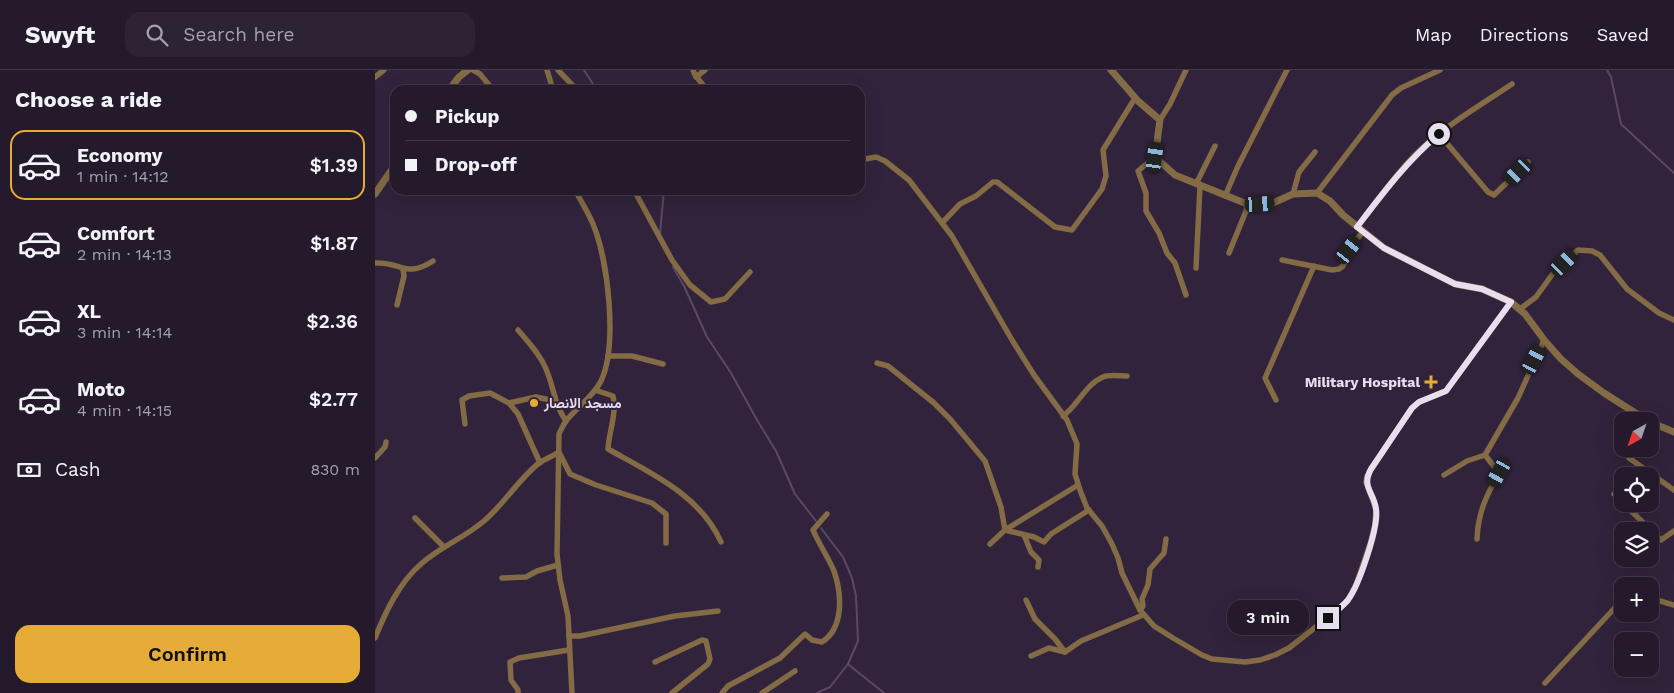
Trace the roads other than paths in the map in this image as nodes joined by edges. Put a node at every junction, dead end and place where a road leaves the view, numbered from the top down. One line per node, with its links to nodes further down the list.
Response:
1 (384, 70): 13 (street)
2 (468, 70): 12 (street)
3 (473, 70): 17 (street)
4 (547, 70): 18 (street)
5 (558, 70): 19 (street)
6 (693, 70): 14 (street)
7 (705, 70): 14 (street)
8 (1111, 70): 21 (street)
9 (1186, 70): 22 (street)
10 (1287, 70): 36 (street)
11 (1440, 70): 31 (street)
12 (461, 74): 16 (street)
13 (375, 77)
14 (697, 77): 20 (street)
15 (1512, 84): 23 (street)
16 (453, 85)
17 (489, 85)
18 (552, 85)
19 (572, 85)
20 (703, 85)
21 (1135, 98): 22 (street); 38 (street)
22 (1160, 120): 26 (street)
23 (1439, 134): 28 (street); 39 (street)
24 (1215, 146): 30 (street)
25 (1315, 152): 33 (street)
26 (1155, 157): 30 (street); 48 (street)
27 (865, 159): 38 (street)
28 (1528, 162)
29 (390, 172): 32 (street)
30 (1198, 185): 36 (street); 45 (street)
31 (1317, 193): 33 (street); 39 (street)
32 (375, 194)
33 (1293, 194): 37 (street)
34 (578, 195): 55 (street)
35 (637, 195): 47 (street)
36 (1225, 196): 37 (street)
37 (1247, 204): 40 (street)
38 (942, 223): 65 (street)
39 (1360, 229): 44 (street); 49 (street)
40 (1229, 253)
41 (1282, 260): 44 (street)
42 (433, 261): 46 (street)
43 (375, 263): 46 (street)
44 (1315, 266): 60 (street)
45 (1196, 268)
46 (403, 269): 50 (street)
47 (750, 272)
48 (1186, 295)
49 (1511, 302): 51 (street); 100 (street)
50 (397, 305)
51 (1520, 309): 52 (street); 54 (street)
52 (1674, 320)
53 (518, 330): 61 (street)
54 (1544, 340): 63 (street); 72 (street)
55 (608, 356): 57 (street); 59 (street)
56 (877, 362): 83 (street)
57 (663, 364)
58 (1127, 376): 65 (street)
59 (595, 390): 66 (street); 88 (street)
60 (1277, 400)
61 (555, 401): 62 (street); 66 (street)
62 (509, 403): 67 (street); 75 (street)
63 (1629, 410): 64 (street)
64 (1632, 412)
65 (1063, 416): 77 (street)
66 (565, 421): 71 (street)
67 (465, 424)
68 (1659, 426): 69 (street)
69 (1674, 432)
70 (386, 442): 73 (street)
71 (559, 452): 75 (street); 89 (street); 92 (street)
72 (1485, 455): 76 (street); 86 (street)
73 (375, 458)
74 (1629, 458): 78 (street)
75 (540, 463): 91 (street)
76 (1444, 475)
77 (1078, 485): 79 (street); 83 (street)
78 (1674, 490)
79 (1089, 510): 85 (street); 100 (street)
80 (1632, 512): 84 (street)
81 (827, 514): 112 (street)
82 (415, 518): 91 (street)
83 (1005, 530): 85 (street); 90 (street)
84 (1674, 530)
85 (1025, 534): 93 (street)
86 (1477, 539)
87 (1165, 540): 100 (street)
88 (721, 542)
89 (666, 543)
90 (990, 544)
91 (445, 547): 102 (street)
92 (558, 565): 94 (street); 101 (street)
93 (1038, 567)
94 (502, 578)
95 (1026, 600): 104 (street)
96 (1659, 601): 97 (street)
97 (1674, 605)
98 (1614, 609): 108 (street)
99 (718, 611): 101 (street)
100 (1142, 612): 104 (street)
101 (569, 636): 103 (street)
102 (375, 638)
103 (569, 650): 109 (street); 110 (street)
104 (1065, 652): 105 (street)
105 (1031, 656)
106 (655, 662): 111 (street)
107 (795, 671): 113 (street)
108 (1545, 683)
109 (518, 693)
110 (572, 693)
111 (672, 693)
112 (721, 693)
113 (763, 693)

